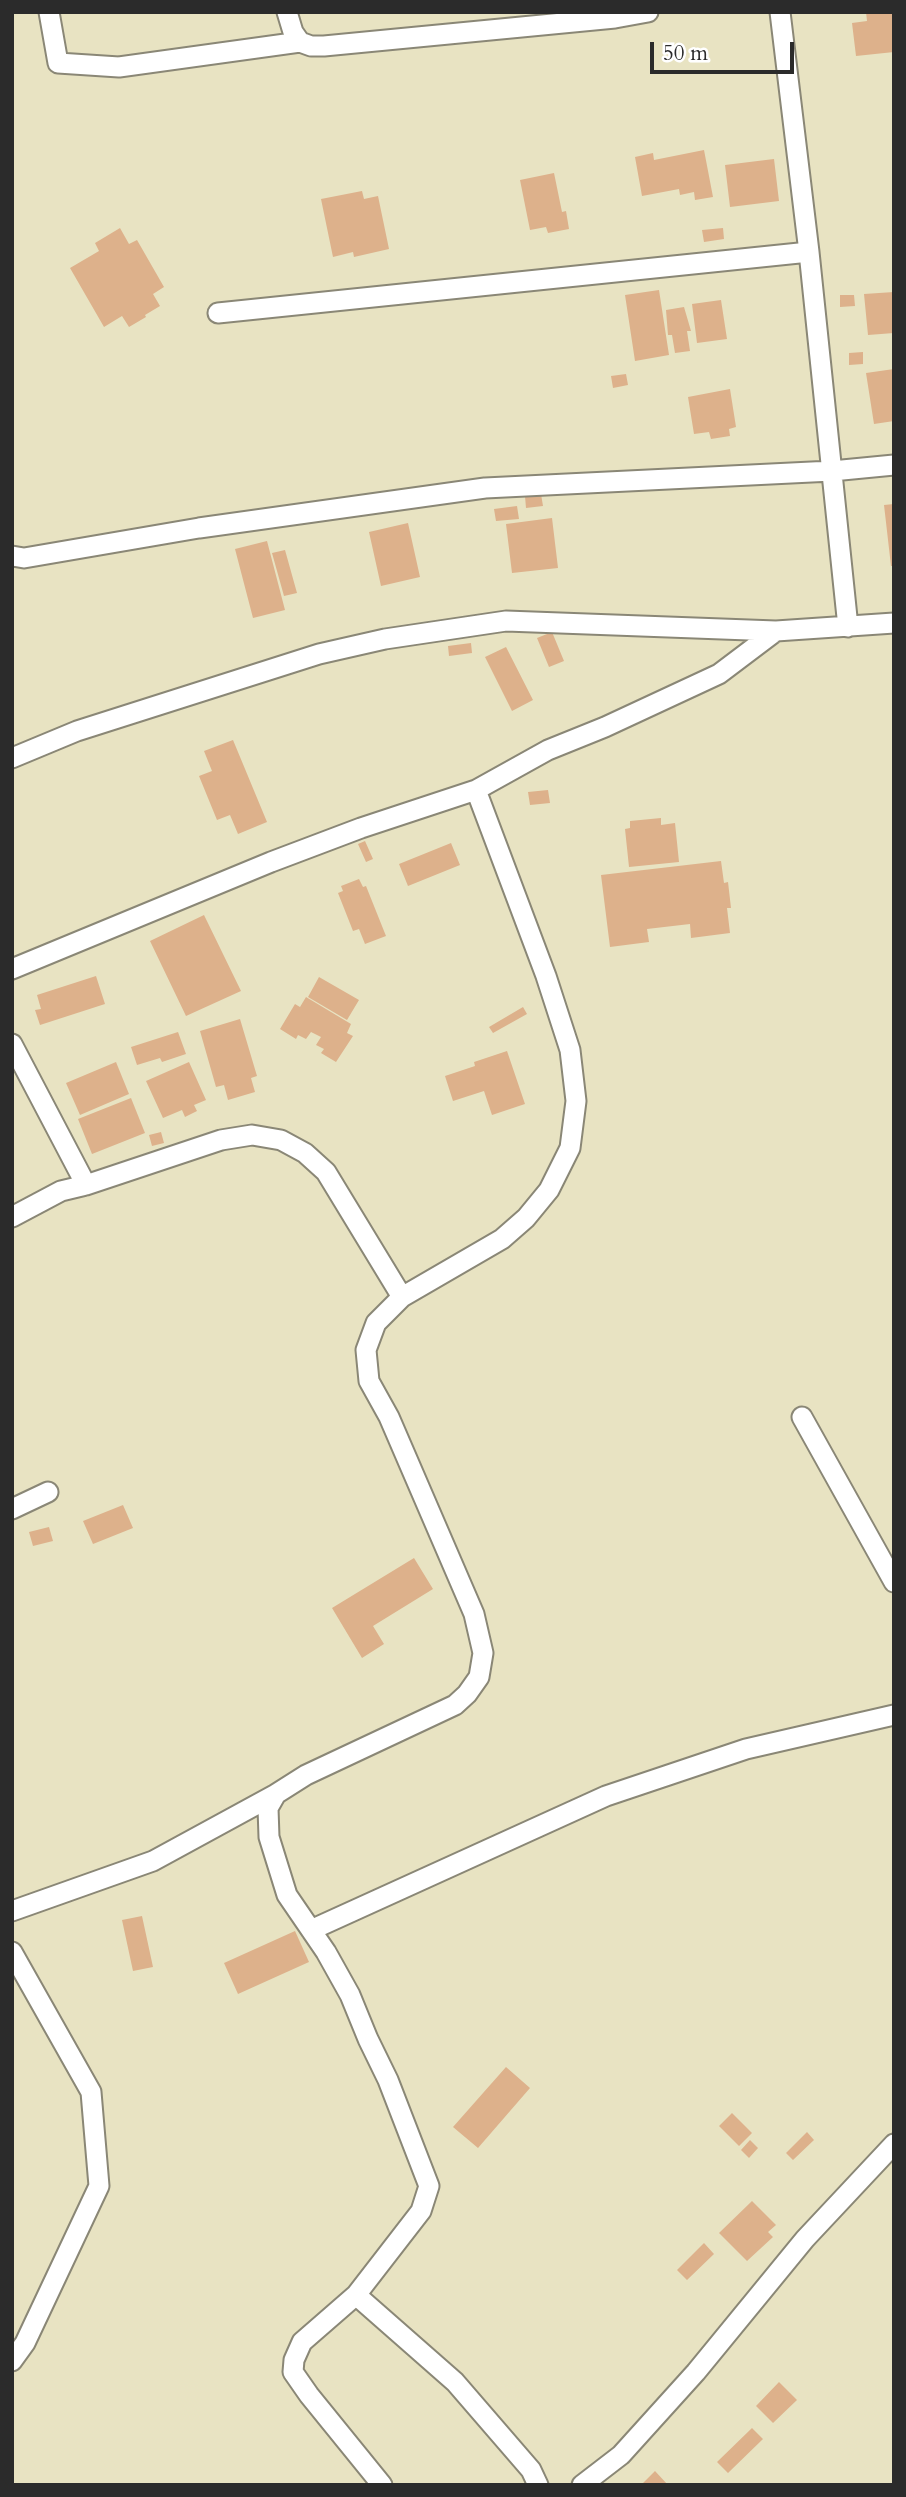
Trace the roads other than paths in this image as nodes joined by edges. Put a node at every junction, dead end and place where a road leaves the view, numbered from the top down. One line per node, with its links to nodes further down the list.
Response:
1 (49, 12): 5 (street)
2 (287, 12): 5 (street)
3 (648, 12): 5 (street)
4 (780, 12): 6 (street)
5 (300, 42)
6 (809, 252): 7 (street); 9 (street)
7 (218, 313)
8 (894, 465): 9 (street)
9 (832, 471): 10 (street); 12 (street)
10 (12, 556)
11 (894, 623): 12 (street)
12 (848, 627): 13 (street)
13 (776, 631): 14 (street); 15 (street)
14 (12, 758)
15 (476, 790): 16 (street); 20 (street)
16 (12, 969)
17 (12, 1044): 18 (street)
18 (86, 1185): 19 (street); 20 (street)
19 (12, 1217)
20 (402, 1297): 26 (street)
21 (802, 1417): 24 (street)
22 (48, 1492): 23 (street)
23 (12, 1509)
24 (894, 1582)
25 (894, 1715): 28 (street)
26 (276, 1794): 27 (street); 28 (street)
27 (12, 1911)
28 (311, 1930): 31 (street)
29 (12, 1952): 32 (street)
30 (894, 2144): 35 (street)
31 (356, 2295): 33 (street); 34 (street)
32 (12, 2361)
33 (382, 2485)
34 (538, 2485)
35 (582, 2485)

